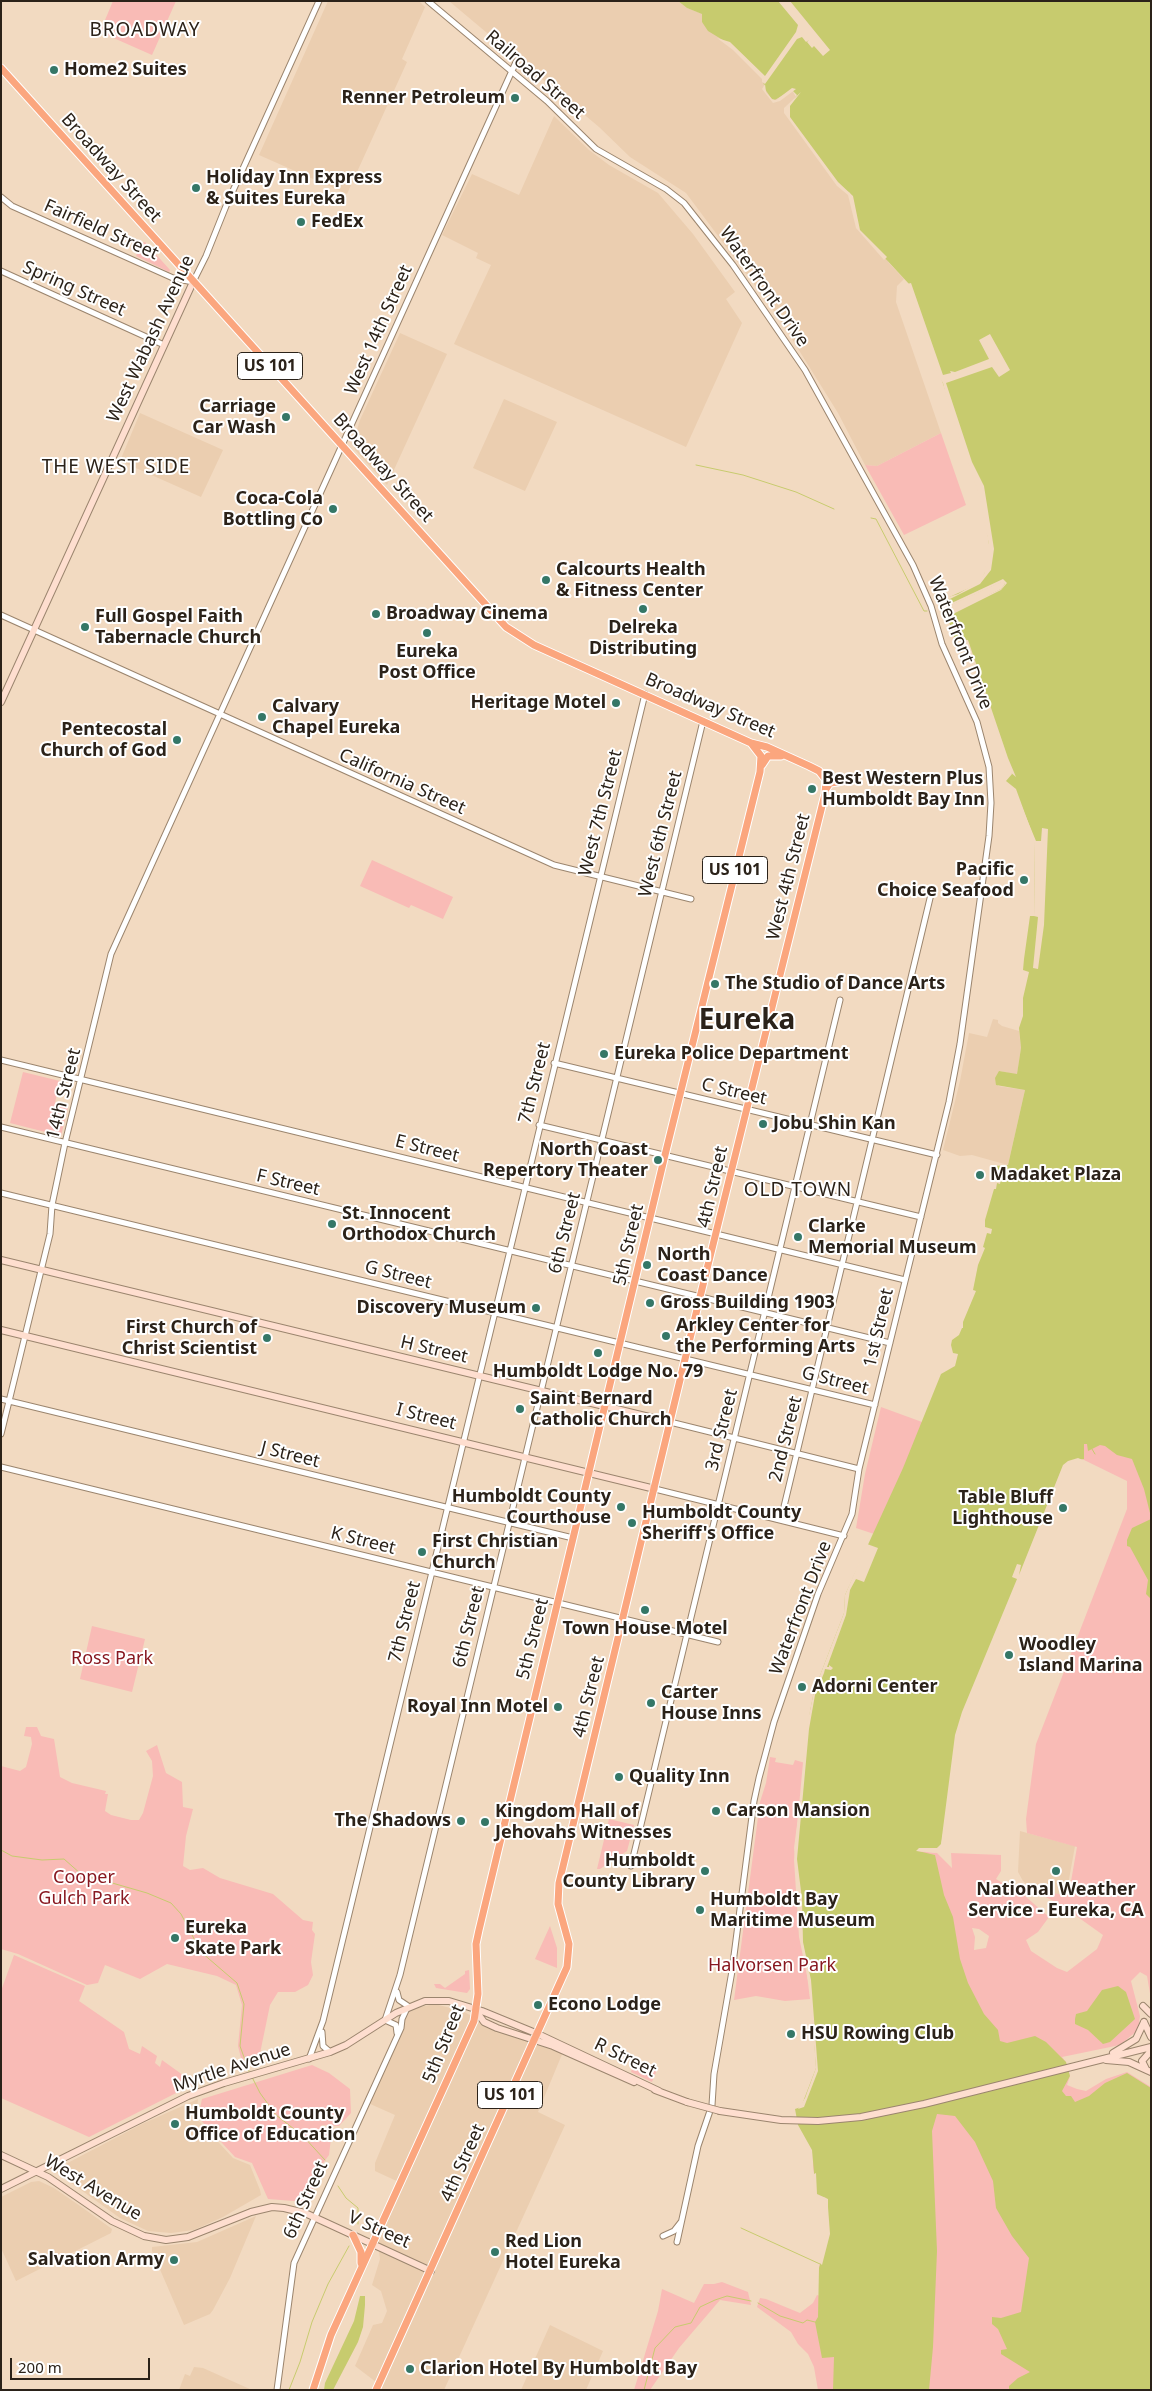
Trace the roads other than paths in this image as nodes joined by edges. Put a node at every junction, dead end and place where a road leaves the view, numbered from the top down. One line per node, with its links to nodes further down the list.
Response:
1 (319, 1): 9 (street, West Wabash Avenue)
2 (428, 1): 5 (street, Railroad Street)
3 (516, 62): 5 (street, West 14th Street)
4 (1, 68): 9 (highway, Broadway Street / US 101)
5 (512, 72): 7 (street, Railroad Street); 11 (street, West 14th Street)
6 (1, 197): 9 (street, Fairfield Street)
7 (684, 203): 46 (street, Waterfront Drive)
8 (1, 271): 10 (street, Spring Street)
9 (192, 282): 10 (main road, West Wabash Avenue); 11 (highway, Broadway Street / US 101)
10 (164, 345): 13 (main road, West Wabash Avenue)
11 (342, 445): 14 (highway, Broadway Street / US 101); 16 (street, West 14th Street)
12 (1, 615): 13 (street, California Street)
13 (34, 629): 15 (main road, West Wabash Avenue); 16 (street, California Street)
14 (644, 694): 17 (highway, Broadway Street / US 101); 25 (street, West 7th Street)
15 (1, 702)
16 (220, 714): 21 (street, West 14th Street); 25 (street, California Street)
17 (703, 721): 18 (highway, Broadway Street / US 101); 27 (street, West 6th Street)
18 (751, 743): 19 (highway, Broadway Street / US 101); 20 (highway)
19 (788, 757): 20 (highway); 22 (highway, Broadway Street / US 101)
20 (761, 767): 37 (highway, 5th Street / US 101)
21 (193, 772): 36 (street, 14th Street)
22 (824, 776): 24 (highway, West 4th Street / US 101)
23 (838, 782): 24 (highway)
24 (826, 789): 31 (highway, West 4th Street / US 101)
25 (600, 877): 27 (street, California Street); 29 (street, West 7th Street)
26 (932, 890): 42 (street, 2nd Street)
27 (661, 892): 28 (street, California Street); 30 (street, West 6th Street)
28 (691, 900)
29 (584, 938): 34 (street, 7th Street)
30 (646, 953): 35 (street, 6th Street)
31 (777, 985): 38 (highway, 4th Street / US 101)
32 (840, 1000): 39 (street, 3rd Street)
33 (1, 1060): 36 (street, E Street)
34 (554, 1063): 35 (street, C Street); 40 (street, 7th Street)
35 (616, 1077): 37 (street, C Street); 43 (street, 6th Street)
36 (81, 1080): 44 (street, 14th Street); 48 (street, E Street)
37 (680, 1093): 38 (street, C Street); 45 (highway, 5th Street / US 101)
38 (747, 1109): 39 (street, C Street); 47 (highway, 4th Street / US 101)
39 (810, 1124): 42 (street, C Street); 49 (street, 3rd Street)
40 (539, 1125): 43 (street); 48 (street, 7th Street)
41 (1, 1127): 44 (street, F Street)
42 (872, 1139): 46 (street, C Street); 52 (street, 2nd Street)
43 (601, 1140): 45 (street); 51 (street, 6th Street)
44 (65, 1143): 53 (street, 14th Street); 57 (street, F Street)
45 (665, 1155): 47 (street); 55 (highway, 5th Street / US 101)
46 (937, 1155): 54 (street, 1st Street)
47 (732, 1172): 49 (street); 56 (highway, 4th Street / US 101)
48 (524, 1187): 51 (street, E Street); 57 (street, 7th Street)
49 (795, 1187): 52 (street); 58 (street, 3rd Street)
50 (1, 1193): 53 (street, G Street)
51 (586, 1202): 55 (street, E Street); 60 (street, 6th Street)
52 (857, 1202): 54 (street); 61 (street, 2nd Street)
53 (52, 1205): 62 (street, 14th Street); 66 (street, G Street)
54 (921, 1217): 64 (street, 1st Street)
55 (651, 1218): 56 (street, E Street); 63 (highway, 5th Street / US 101)
56 (717, 1234): 58 (street, E Street); 65 (highway, 4th Street / US 101)
57 (509, 1250): 60 (street, F Street); 66 (street, 7th Street)
58 (780, 1250): 61 (street, E Street); 67 (street, 3rd Street)
59 (1, 1260): 62 (main road, H Street)
60 (571, 1265): 63 (street, F Street); 69 (street, 6th Street)
61 (842, 1265): 64 (street, E Street); 68 (street, 2nd Street)
62 (42, 1270): 71 (street, 14th Street); 76 (main road, H Street)
63 (636, 1280): 65 (street, F Street); 72 (highway, 5th Street / US 101)
64 (905, 1280): 73 (street, 1st Street)
65 (701, 1296): 67 (street, F Street); 74 (highway, 4th Street / US 101)
66 (494, 1312): 69 (street, G Street); 76 (street, 7th Street)
67 (765, 1312): 68 (street, F Street); 75 (street, 3rd Street)
68 (827, 1327): 73 (street, F Street); 77 (street, 2nd Street)
69 (556, 1328): 72 (street, G Street); 78 (street, 6th Street)
70 (1, 1330): 71 (main road, I Street)
71 (27, 1336): 80 (street, 14th Street); 86 (main road, I Street)
72 (621, 1342): 74 (street, G Street); 82 (highway, 5th Street / US 101)
73 (890, 1343): 81 (street, 1st Street)
74 (686, 1359): 75 (street, G Street); 83 (highway, 4th Street / US 101)
75 (750, 1375): 77 (street, G Street); 85 (street, 3rd Street)
76 (479, 1376): 78 (main road, H Street); 86 (street, 7th Street)
77 (812, 1390): 81 (street, G Street); 87 (street, 2nd Street)
78 (541, 1391): 82 (main road, H Street); 88 (street, 6th Street)
79 (1, 1399): 80 (street, J Street)
80 (9, 1401): 84 (street, 14th Street); 94 (street, J Street)
81 (875, 1405): 90 (street, 1st Street)
82 (605, 1406): 83 (main road, H Street); 91 (highway, 5th Street / US 101)
83 (670, 1422): 85 (street, H Street); 92 (highway, 4th Street / US 101)
84 (1, 1434)
85 (734, 1438): 87 (street, H Street); 93 (street, 3rd Street)
86 (463, 1442): 88 (main road, I Street); 94 (street, 7th Street)
87 (796, 1454): 90 (street, H Street); 95 (street, 2nd Street)
88 (525, 1457): 91 (main road, I Street); 96 (street, 6th Street)
89 (1, 1466): 99 (street, K Street)
90 (859, 1469): 97 (street, 1st Street)
91 (589, 1472): 92 (main road, I Street); 98 (highway, 5th Street / US 101)
92 (655, 1489): 93 (street, I Street); 102 (highway, 4th Street / US 101)
93 (719, 1504): 95 (street, I Street); 103 (street, 3rd Street)
94 (447, 1508): 96 (street, J Street); 99 (street, 7th Street)
95 (781, 1519): 97 (street, I Street)
96 (509, 1522): 98 (street, J Street); 100 (street, 6th Street)
97 (844, 1536): 127 (street, Waterfront Drive)
98 (573, 1538): 101 (highway, 5th Street / US 101)
99 (432, 1571): 100 (street, K Street); 112 (street, 7th Street)
100 (493, 1586): 101 (street, K Street); 106 (street, 6th Street)
101 (557, 1602): 102 (street, K Street); 109 (highway, 5th Street / US 101)
102 (624, 1619): 103 (street, K Street); 115 (highway, 4th Street / US 101)
103 (687, 1634): 104 (street, K Street); 105 (street, 3rd Street)
104 (718, 1642)
105 (631, 1866)
106 (397, 1987): 107 (street); 111 (street, 6th Street)
107 (408, 2006): 109 (main road, Myrtle Avenue); 111 (main road, Myrtle Avenue); 114 (street, 6th Street)
108 (1143, 2006): 110 (main road)
109 (476, 2011): 115 (main road, R Street); 115 (main road, R Street); 131 (highway, 5th Street / US 101)
110 (1151, 2014)
111 (385, 2020): 114 (street); 119 (main road, Myrtle Avenue)
112 (323, 2021): 119 (street); 120 (street)
113 (1147, 2021): 116 (main road); 121 (main road)
114 (398, 2033): 126 (street, 6th Street)
115 (537, 2036): 121 (main road, R Street, bridge); 133 (highway, 4th Street / US 101)
116 (1151, 2037)
117 (1151, 2047): 121 (main road)
118 (1151, 2051): 122 (main road)
119 (330, 2052): 120 (main road, Myrtle Avenue)
120 (309, 2059): 124 (main road, Myrtle Avenue)
121 (1097, 2060): 122 (main road)
122 (1149, 2071)
123 (1, 2155): 124 (main road, West Avenue)
124 (38, 2172): 125 (main road, Myrtle Avenue); 126 (main road, West Avenue)
125 (1, 2189)
126 (314, 2217): 128 (main road, V Street); 134 (street, 6th Street)
127 (683, 2220): 129 (street); 130 (street, Waterfront Drive)
128 (353, 2235): 131 (main road, V Street); 132 (highway)
129 (663, 2236)
130 (677, 2242)
131 (372, 2244): 132 (highway, US 101); 133 (main road, V Street)
132 (360, 2270): 135 (highway, US 101)
133 (431, 2271): 136 (highway, 4th Street / US 101)
134 (277, 2390)
135 (313, 2390)
136 (376, 2390)

